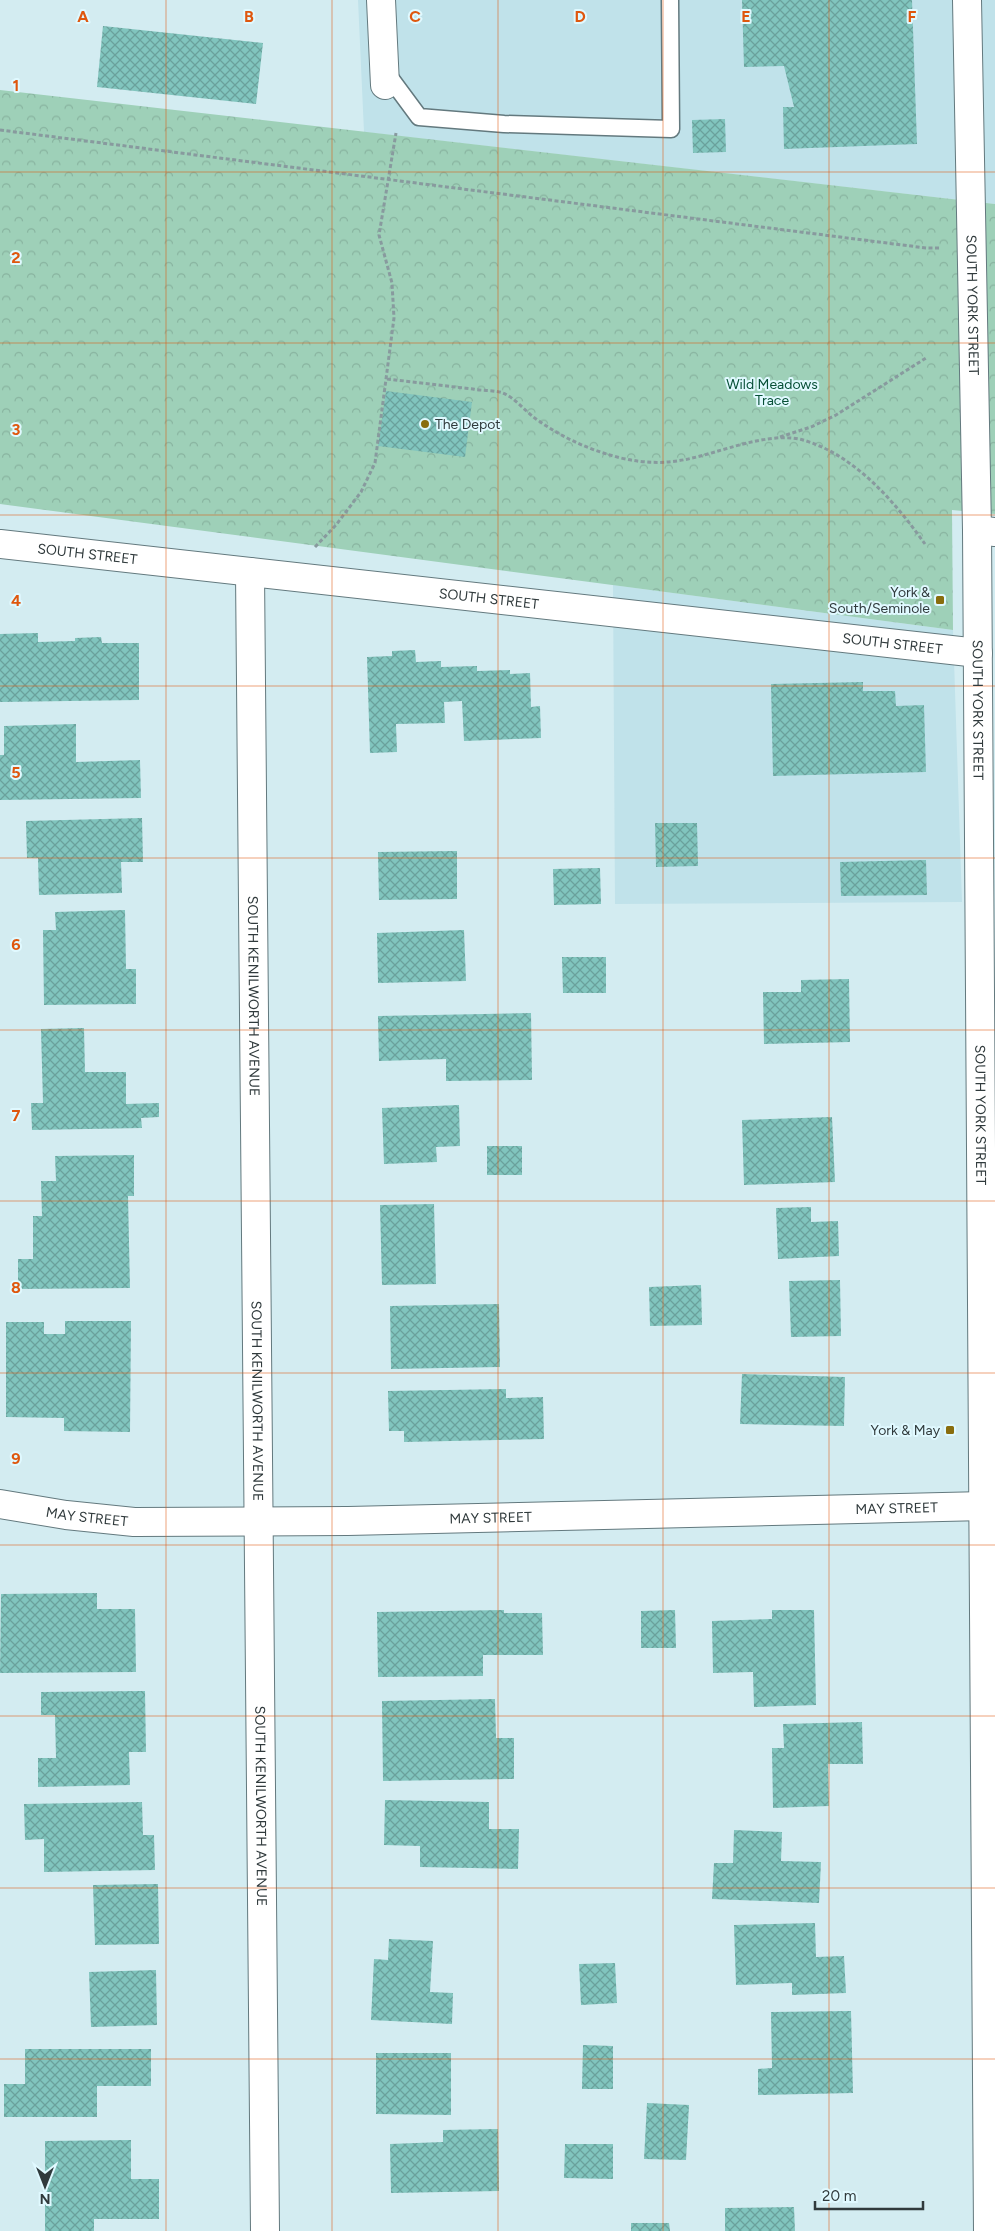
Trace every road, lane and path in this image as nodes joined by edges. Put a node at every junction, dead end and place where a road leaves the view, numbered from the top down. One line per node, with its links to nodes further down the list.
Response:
1 (381, 0): 4 (street)
2 (670, 0): 4 (lane)
3 (967, 0): 11 (street, SOUTH YORK STREET)
4 (385, 78)
5 (0, 130): 6 (path)
6 (387, 180): 7 (path); 9 (path)
7 (944, 248)
8 (926, 358): 10 (path)
9 (386, 379): 10 (path); 15 (path)
10 (777, 438): 13 (path)
11 (986, 531): 16 (street, SOUTH YORK STREET)
12 (0, 544): 14 (street, SOUTH STREET)
13 (925, 544)
14 (250, 572): 15 (street, SOUTH STREET); 19 (street, SOUTH KENILWORTH AVENUE)
15 (286, 576): 16 (street, SOUTH STREET)
16 (978, 653): 18 (street, SOUTH YORK STREET)
17 (0, 1504): 19 (street, MAY STREET)
18 (985, 1506): 19 (street, MAY STREET); 20 (street, SOUTH YORK STREET)
19 (259, 1521): 21 (street, SOUTH KENILWORTH AVENUE)
20 (991, 2036): 22 (street, SOUTH YORK STREET)
21 (265, 2231)
22 (988, 2231)

